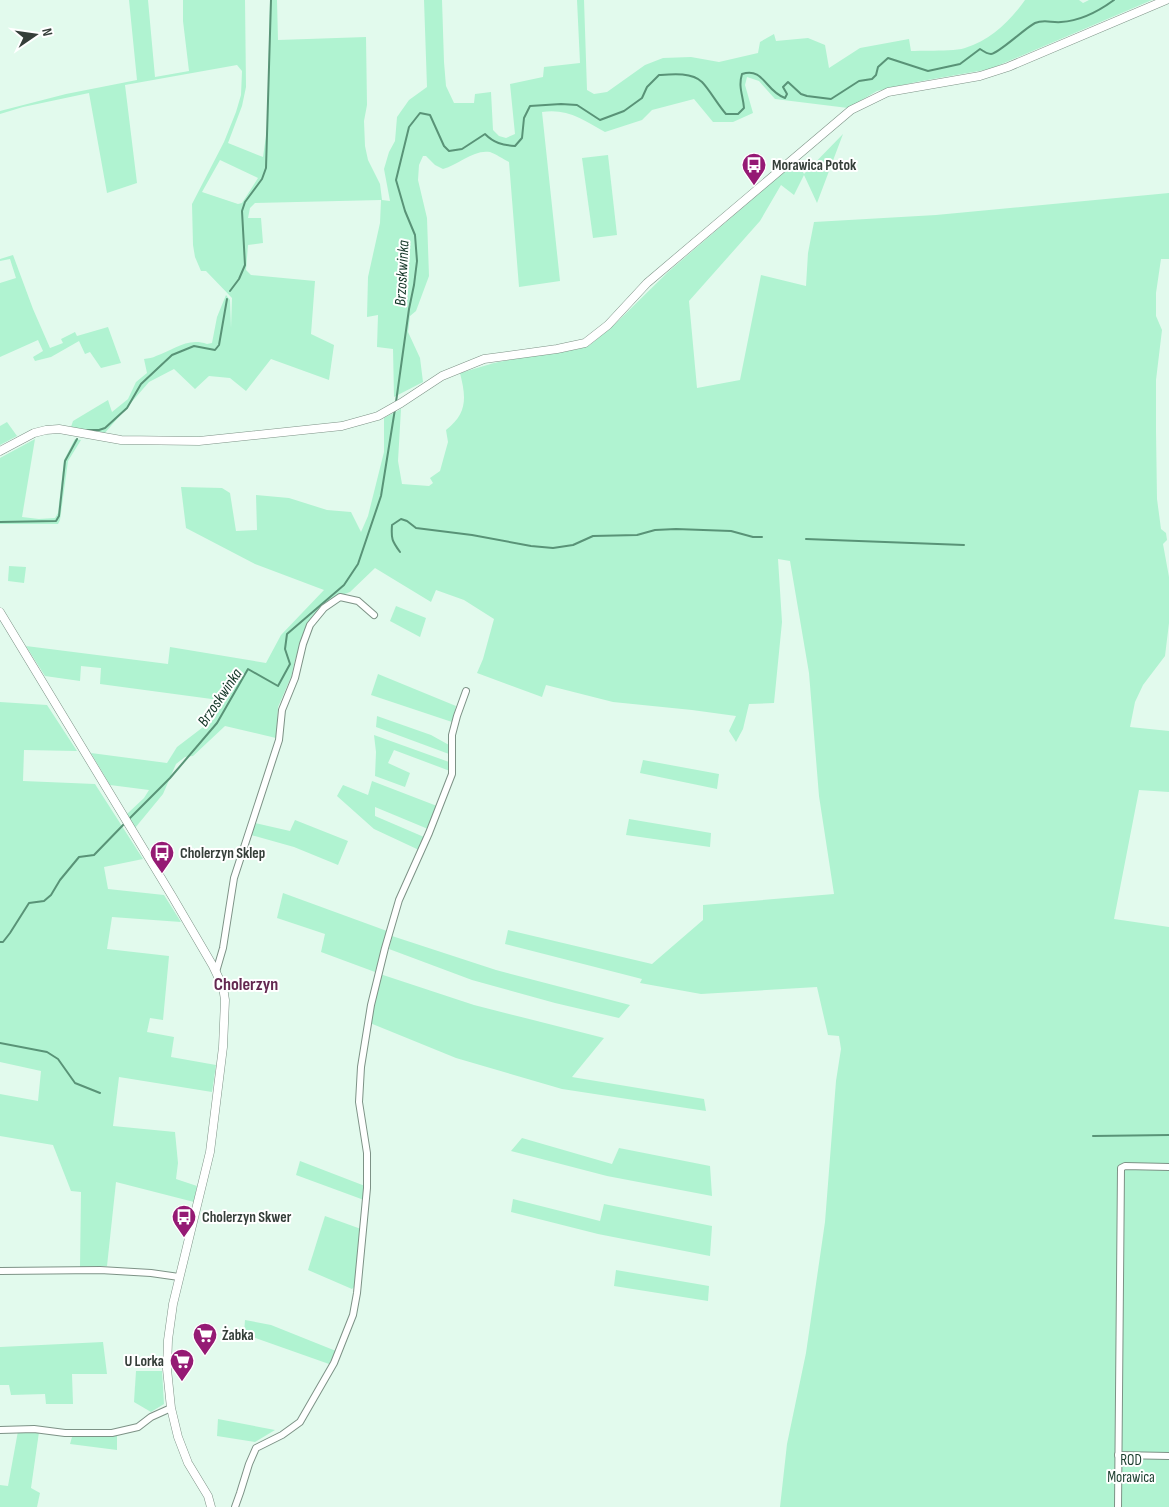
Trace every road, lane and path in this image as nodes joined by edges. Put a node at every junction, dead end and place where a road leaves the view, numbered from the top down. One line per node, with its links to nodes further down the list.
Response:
1 (1166, 0): 2 (street)
2 (0, 451)
3 (0, 612): 6 (street)
4 (374, 615): 6 (street)
5 (466, 691): 15 (street)
6 (216, 972): 9 (street)
7 (1169, 1166): 12 (street)
8 (0, 1271): 9 (street)
9 (179, 1276): 10 (street)
10 (171, 1408): 11 (street); 14 (street)
11 (0, 1430)
12 (1118, 1455): 13 (street); 16 (street)
13 (1169, 1456)
14 (211, 1507)
15 (235, 1507)
16 (1118, 1507)

